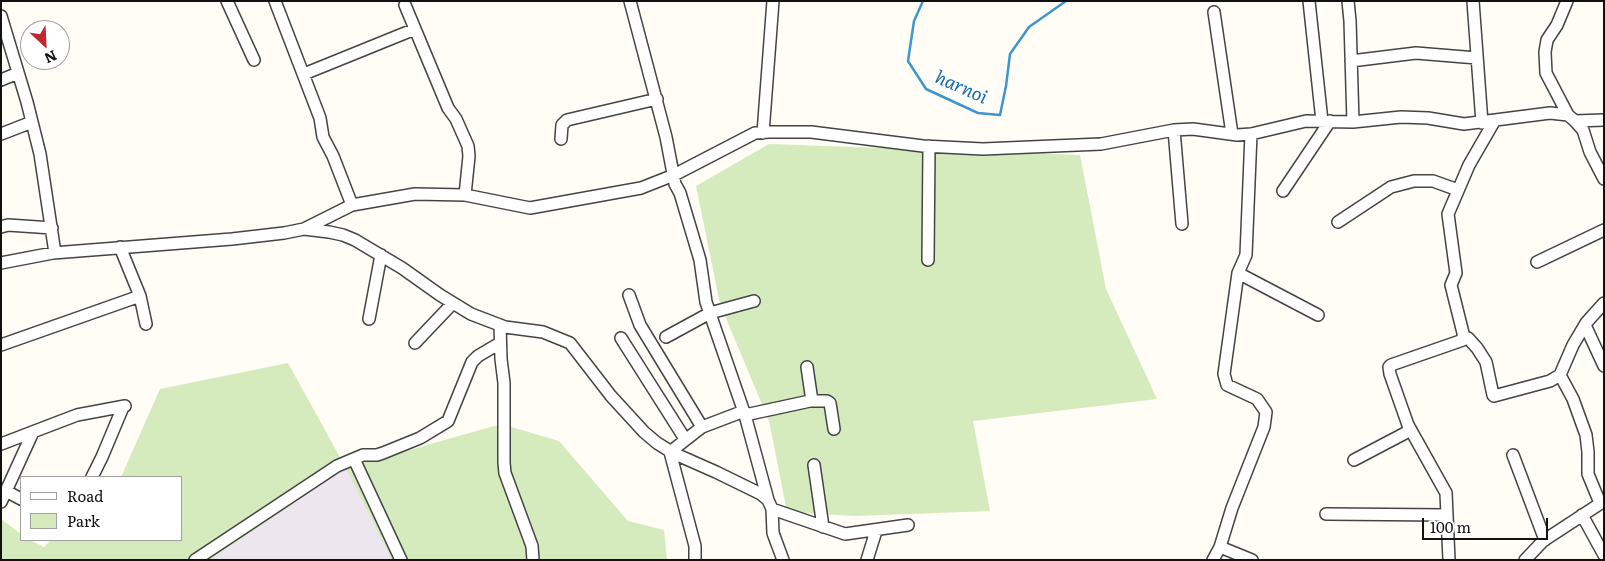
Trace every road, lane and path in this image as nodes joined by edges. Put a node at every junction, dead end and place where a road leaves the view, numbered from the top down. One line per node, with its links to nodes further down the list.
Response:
1 (227, 1): 14 (street)
2 (275, 1): 17 (street)
3 (630, 1): 19 (street)
4 (773, 1): 28 (street)
5 (1309, 1): 23 (street)
6 (1348, 1): 15 (street)
7 (1473, 1): 13 (street)
8 (1567, 1): 20 (street)
9 (405, 5): 12 (street)
10 (1214, 12): 30 (street)
11 (1, 16): 16 (street)
12 (415, 29): 17 (street); 38 (street)
13 (1477, 58): 15 (street); 26 (street)
14 (254, 60)
15 (1351, 61): 25 (street)
16 (18, 73): 18 (street); 24 (street)
17 (304, 74): 39 (street)
18 (1, 80)
19 (656, 99): 32 (street); 34 (street)
20 (1571, 118): 21 (street); 22 (street); 35 (street)
21 (1495, 120): 26 (street); 36 (street)
22 (1604, 120)
23 (1326, 121): 25 (street); 31 (street); 37 (street)
24 (32, 122): 29 (street); 43 (street)
25 (1353, 122): 26 (street)
26 (1482, 122)
27 (1174, 130): 30 (street); 33 (street); 41 (street)
28 (763, 132): 33 (street); 34 (street)
29 (1, 134)
30 (1232, 134): 31 (street)
31 (1251, 134): 52 (street)
32 (561, 139)
33 (929, 146): 49 (street)
34 (674, 175): 38 (street); 58 (street)
35 (1604, 179)
36 (1458, 190): 40 (street); 64 (street)
37 (1283, 191)
38 (465, 195): 39 (street)
39 (352, 205): 44 (street)
40 (1338, 222)
41 (1182, 224)
42 (1, 227): 43 (street)
43 (52, 228): 47 (street)
44 (304, 229): 46 (street); 48 (street)
45 (1604, 230): 50 (street)
46 (120, 246): 47 (street); 54 (street)
47 (55, 253): 51 (street)
48 (381, 255): 56 (street); 60 (street)
49 (928, 260)
50 (1537, 262)
51 (1, 263)
52 (1238, 273): 59 (street); 98 (street)
53 (628, 295): 75 (street)
54 (140, 296): 61 (street); 69 (street)
55 (754, 301): 58 (street)
56 (453, 303): 62 (street); 67 (street)
57 (1604, 303): 63 (street)
58 (710, 313): 65 (street); 74 (street)
59 (1318, 315)
60 (369, 319)
61 (146, 324)
62 (500, 325): 68 (street); 81 (street)
63 (1585, 325): 71 (street); 72 (street)
64 (1463, 336): 72 (street); 77 (street)
65 (666, 337)
66 (621, 338): 79 (street)
67 (415, 343)
68 (500, 343): 83 (street); 102 (street)
69 (1, 345)
70 (807, 366): 73 (street)
71 (1604, 366)
72 (1560, 375): 89 (street)
73 (812, 401): 74 (street); 76 (street)
74 (744, 413): 75 (street); 90 (street)
75 (702, 427): 79 (street)
76 (834, 429)
77 (1411, 430): 84 (street); 92 (street)
78 (33, 432): 80 (street); 86 (street); 87 (street)
79 (685, 439): 81 (street)
80 (1, 444)
81 (670, 452): 90 (street); 103 (street)
82 (1514, 454): 97 (street)
83 (354, 459): 100 (street); 101 (street)
84 (1354, 460)
85 (814, 465): 95 (street)
86 (92, 476)
87 (3, 496): 88 (street)
88 (20, 499)
89 (1602, 502): 93 (street)
90 (770, 505): 95 (street); 104 (street)
91 (1326, 514): 92 (street)
92 (1446, 515): 108 (street)
93 (1582, 515): 97 (street); 99 (street)
94 (908, 526): 96 (street)
95 (822, 527): 96 (street)
96 (876, 531): 105 (street)
97 (1545, 540): 109 (street)
98 (1220, 547): 106 (street); 107 (street)
99 (1604, 555)
100 (195, 560)
101 (402, 560)
102 (533, 560)
103 (695, 560)
104 (783, 560)
105 (867, 560)
106 (1213, 560)
107 (1252, 560)
108 (1449, 560)
109 (1525, 560)

